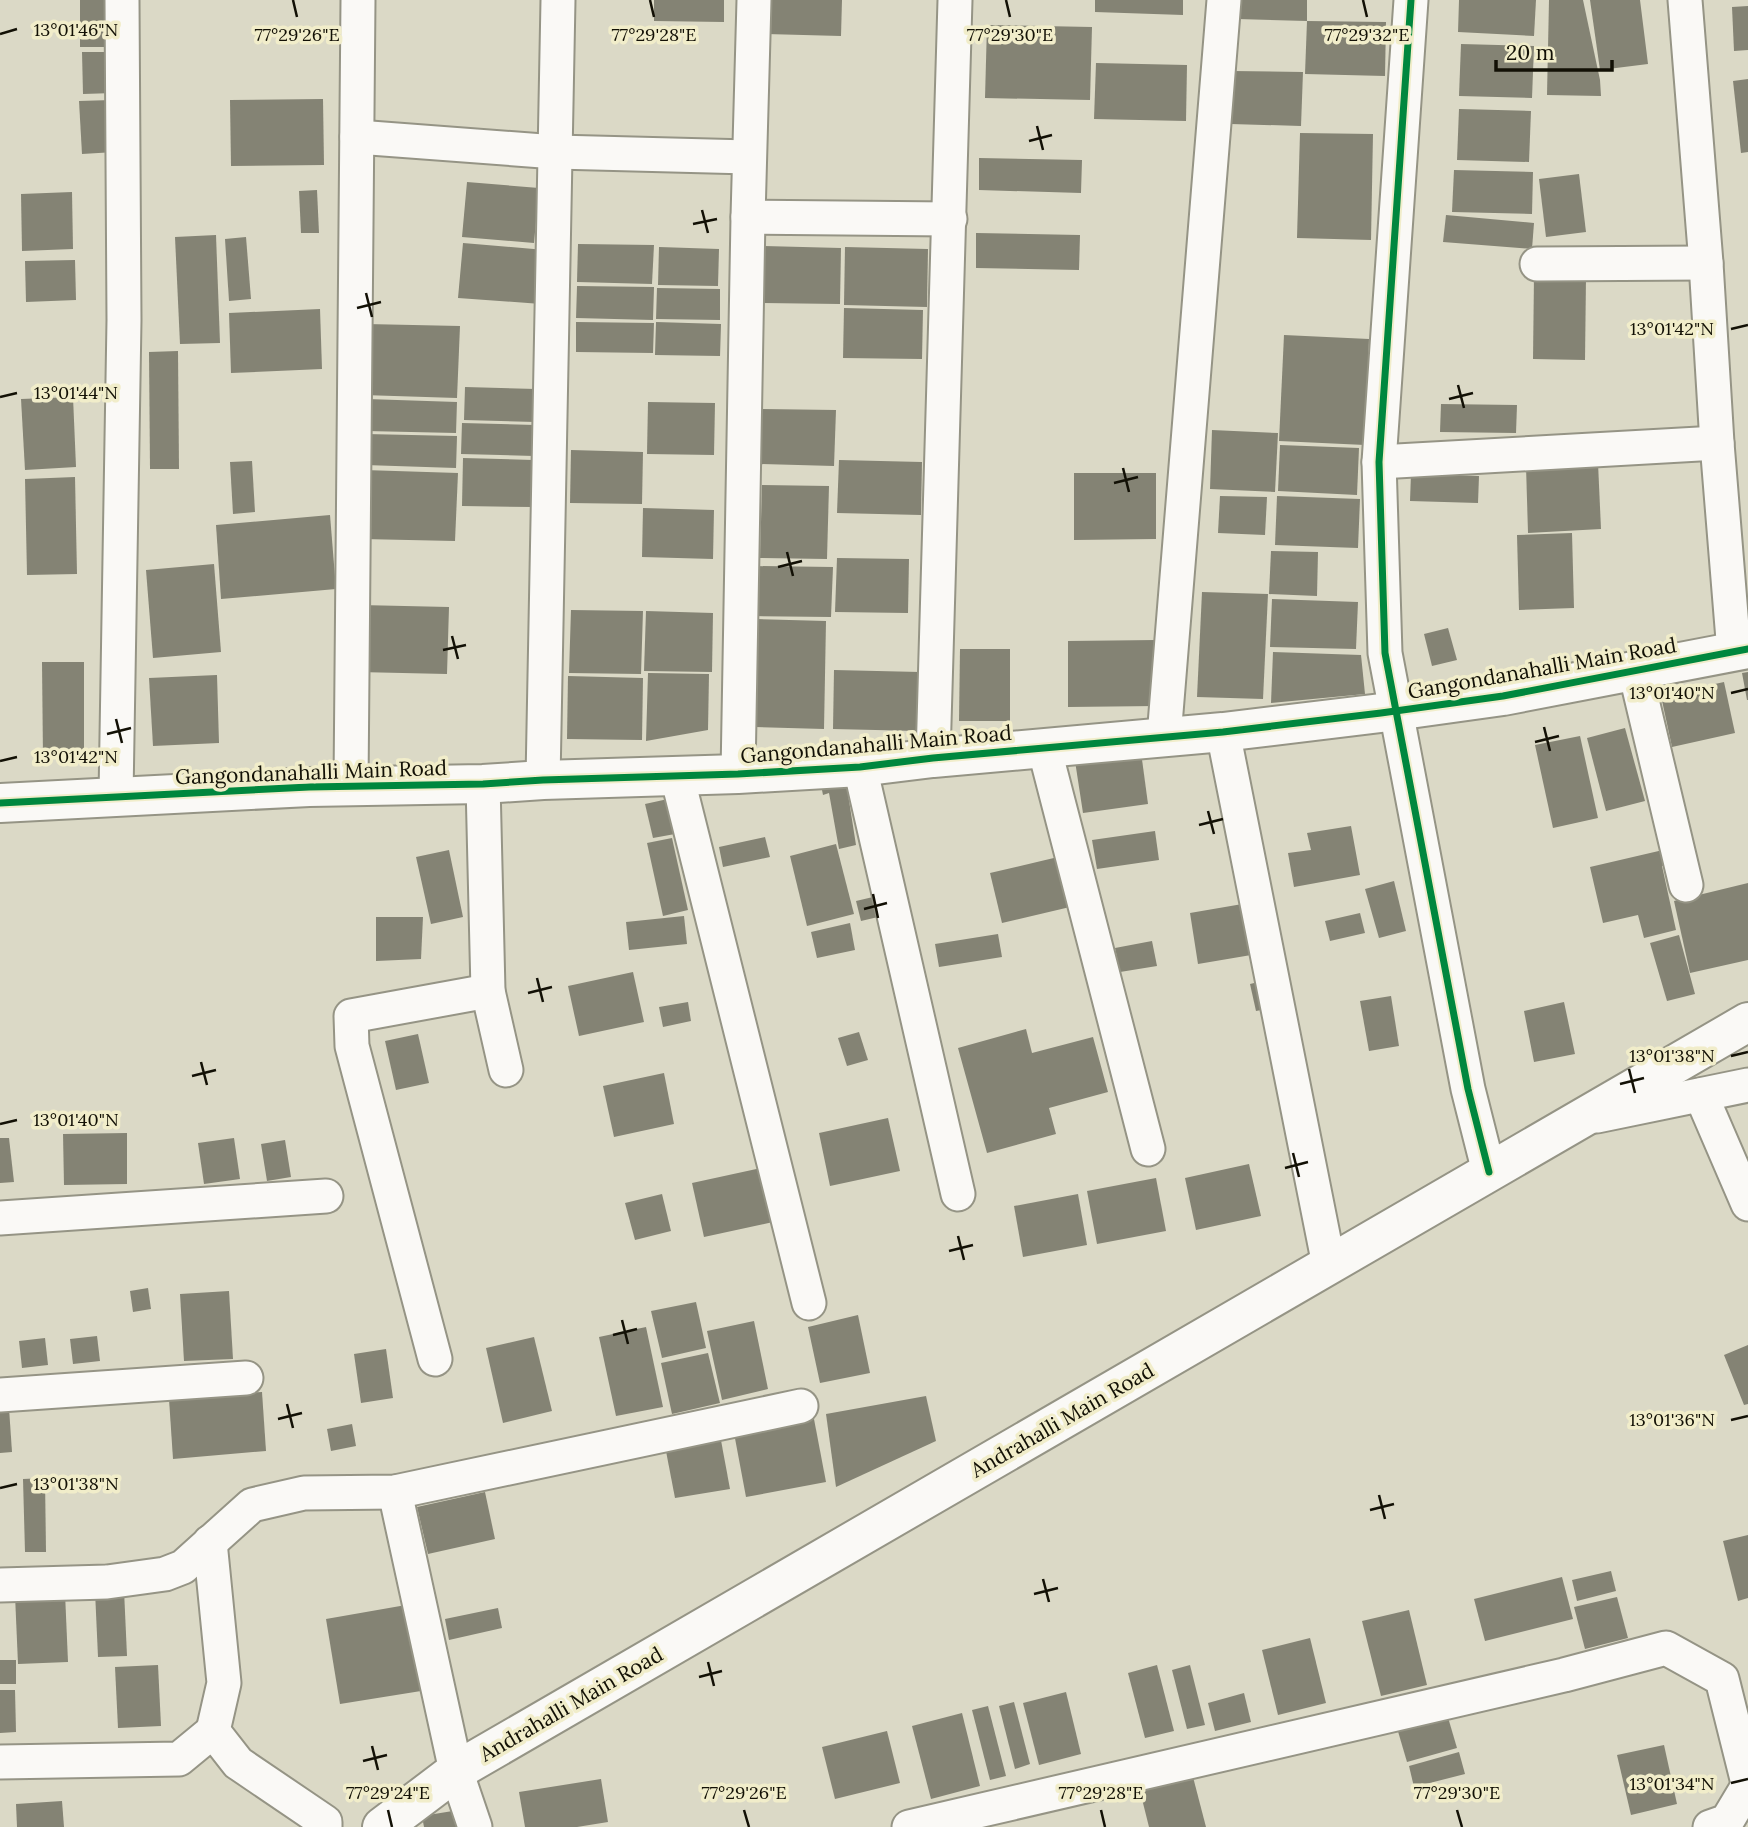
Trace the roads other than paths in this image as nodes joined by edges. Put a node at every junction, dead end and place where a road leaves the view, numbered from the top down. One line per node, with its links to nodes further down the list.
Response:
1 (122, 0): 31 (street)
2 (358, 0): 9 (street)
3 (558, 0): 10 (street)
4 (754, 0): 11 (street)
5 (956, 0): 13 (street)
6 (1224, 0): 22 (street)
7 (1411, 0): 17 (street)
8 (1685, 0): 14 (street)
9 (357, 138): 10 (street); 30 (street)
10 (556, 152): 11 (street); 28 (street)
11 (749, 158): 12 (street)
12 (748, 217): 13 (street); 26 (street)
13 (950, 219): 24 (street)
14 (1706, 263): 15 (street); 16 (street)
15 (1537, 264)
16 (1717, 443): 17 (street); 18 (street)
17 (1379, 462): 20 (street)
18 (1741, 650): 19 (street, Gangondanahalli Main Road)
19 (1635, 671): 20 (street, Gangondanahalli Main Road); 33 (street)
20 (1395, 711): 21 (street, Gangondanahalli Main Road); 41 (street)
21 (1223, 732): 22 (street, Gangondanahalli Main Road); 46 (street)
22 (1164, 737): 23 (street, Gangondanahalli Main Road)
23 (1044, 747): 24 (street, Gangondanahalli Main Road); 40 (street)
24 (933, 758): 25 (street, Gangondanahalli Main Road)
25 (860, 767): 26 (street, Gangondanahalli Main Road); 42 (street)
26 (738, 774): 27 (street, Gangondanahalli Main Road)
27 (677, 776): 28 (street, Gangondanahalli Main Road); 47 (street)
28 (542, 780): 29 (street, Gangondanahalli Main Road)
29 (483, 784): 30 (street, Gangondanahalli Main Road); 34 (street)
30 (351, 785): 31 (street, Gangondanahalli Main Road)
31 (116, 796): 32 (street, Gangondanahalli Main Road)
32 (0, 803)
33 (1686, 885)
34 (488, 991): 36 (street); 48 (street)
35 (1748, 1022): 39 (street, Andrahalli Main Road)
36 (506, 1070)
37 (1748, 1085): 38 (street)
38 (1701, 1095): 39 (street); 44 (street)
39 (1581, 1119): 41 (street, Andrahalli Main Road)
40 (1149, 1149)
41 (1489, 1172): 46 (street, Andrahalli Main Road)
42 (958, 1194)
43 (326, 1196): 45 (street)
44 (1748, 1204)
45 (0, 1218)
46 (1329, 1265): 57 (street, Andrahalli Main Road)
47 (809, 1303)
48 (435, 1359)
49 (246, 1378): 50 (street)
50 (0, 1395)
51 (801, 1406): 52 (street)
52 (395, 1492): 53 (street); 57 (street)
53 (210, 1542): 54 (street); 55 (street)
54 (0, 1585)
55 (212, 1731): 56 (street); 60 (street)
56 (0, 1762)
57 (457, 1771): 61 (street, Andrahalli Main Road); 62 (street)
58 (1748, 1785): 59 (street); 64 (street)
59 (959, 1821): 63 (street)
60 (326, 1827)
61 (382, 1827)
62 (475, 1827)
63 (909, 1827)
64 (1710, 1827)

